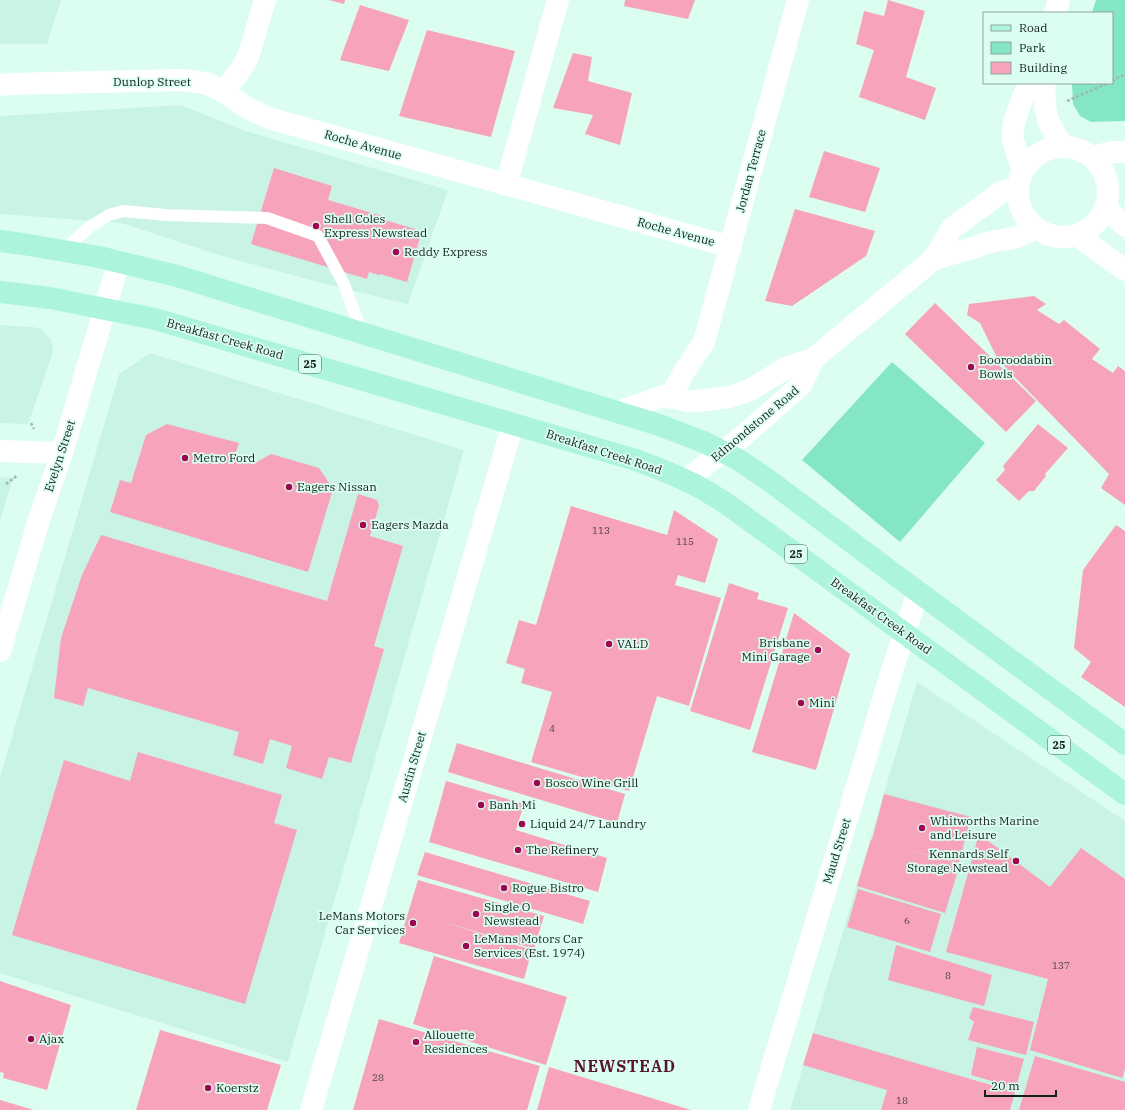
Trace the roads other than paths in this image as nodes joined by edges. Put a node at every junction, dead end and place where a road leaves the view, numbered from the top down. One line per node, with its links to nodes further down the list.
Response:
1 (265, 0): 9 (street)
2 (558, 0): 14 (street)
3 (798, 0): 20 (street, Jordan Terrace)
4 (1059, 0): 5 (street)
5 (1055, 12)
6 (1029, 84): 13 (street)
7 (1044, 84): 10 (street)
8 (0, 85): 9 (street, Dunlop Street)
9 (224, 92): 14 (street, Roche Avenue)
10 (1064, 147): 12 (street); 13 (street)
11 (1125, 152): 12 (street)
12 (1091, 157): 15 (street)
13 (1021, 179): 17 (street); 22 (street, Edmondstone Road)
14 (506, 185): 20 (street, Roche Avenue)
15 (1112, 202): 16 (street); 18 (street)
16 (1125, 226)
17 (1036, 228): 18 (street); 22 (street, Edmondstone Road)
18 (1077, 235): 24 (street)
19 (0, 241): 21 (main road)
20 (731, 247): 29 (street, Jordan Terrace)
21 (63, 250): 23 (main road); 27 (lane)
22 (934, 259): 28 (street, Edmondstone Road)
23 (119, 261): 26 (street, Evelyn Street); 27 (main road)
24 (1125, 270)
25 (0, 292): 26 (main road, Breakfast Creek Road / 25)
26 (105, 309): 31 (main road, Breakfast Creek Road / 25); 34 (street, Evelyn Street)
27 (362, 333): 30 (main road)
28 (813, 359): 29 (street, Edmondstone Road); 33 (street, Edmondstone Road)
29 (669, 398): 30 (street, Edmondstone Road)
30 (618, 412): 33 (main road)
31 (513, 424): 35 (main road, Breakfast Creek Road / 25); 41 (street, Austin Street)
32 (0, 451): 34 (street)
33 (724, 451): 35 (street, Edmondstone Road); 36 (main road)
34 (62, 454): 38 (street, Evelyn Street)
35 (686, 480): 37 (main road, Breakfast Creek Road / 25)
36 (918, 592): 37 (street, Maud Street); 39 (main road)
37 (904, 632): 40 (main road, Breakfast Creek Road / 25); 42 (street, Maud Street)
38 (0, 652)
39 (1125, 744)
40 (1125, 794)
41 (311, 1110)
42 (759, 1110)

